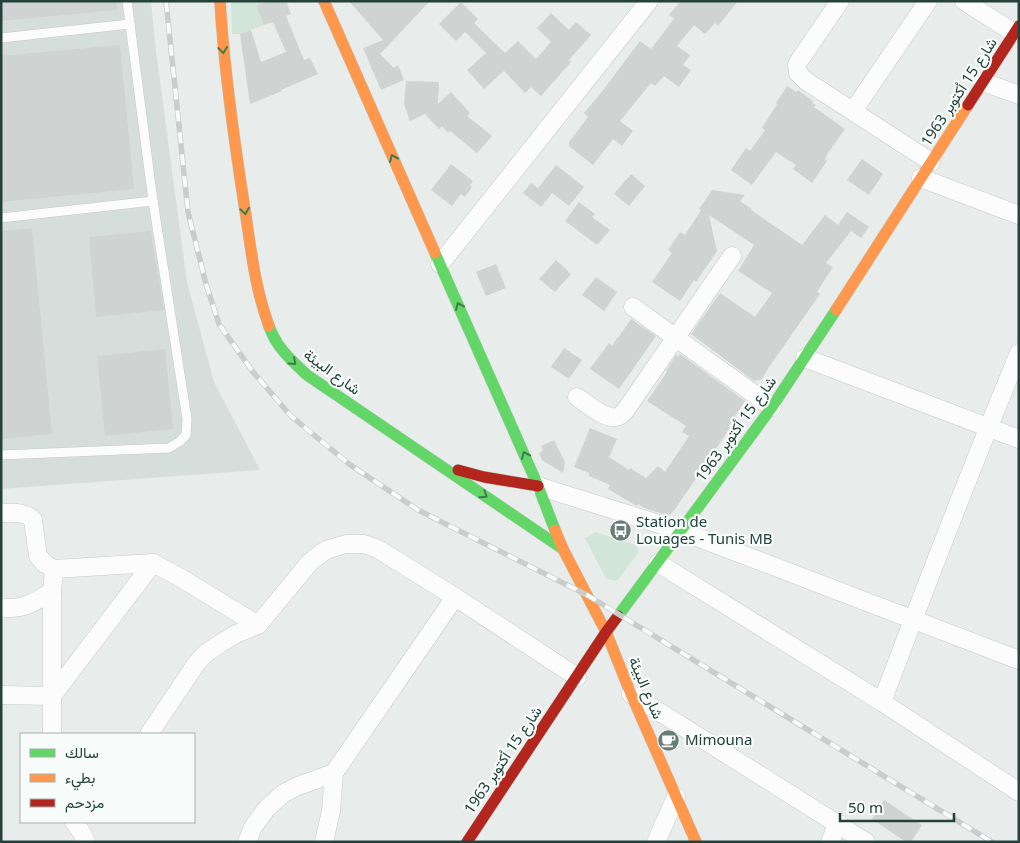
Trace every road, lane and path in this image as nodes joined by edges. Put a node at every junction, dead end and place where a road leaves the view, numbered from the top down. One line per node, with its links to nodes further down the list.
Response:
1 (127, 1): 8 (lane)
2 (220, 1): 30 (main road, شارع البيئة, one-way to 30)
3 (324, 1): 20 (main road, شارع البيئة, one-way to 3)
4 (649, 1): 20 (street)
5 (840, 1): 13 (street)
6 (928, 1): 13 (street)
7 (964, 1): 9 (street)
8 (130, 24): 10 (lane); 16 (lane)
9 (1017, 29): 11 (main road, شارع 15 أكتوبر 1963)
10 (1, 38)
11 (983, 82): 12 (street); 14 (main road, شارع 15 أكتوبر 1963)
12 (1019, 95)
13 (853, 111): 14 (street)
14 (931, 162): 15 (main road, شارع 15 أكتوبر 1963)
15 (921, 178): 17 (street); 24 (main road, شارع 15 أكتوبر 1963)
16 (153, 201): 18 (lane); 29 (lane)
17 (1019, 215)
18 (1, 218)
19 (732, 256): 22 (street)
20 (440, 264): 31 (main road, شارع البيئة, one-way to 20)
21 (633, 307): 22 (street)
22 (675, 338): 25 (street); 26 (street)
23 (1019, 353): 27 (street)
24 (805, 358): 26 (main road, شارع 15 أكتوبر 1963); 27 (street)
25 (577, 397)
26 (772, 407): 33 (main road, شارع 15 أكتوبر 1963)
27 (988, 428): 28 (street); 41 (street)
28 (1019, 439)
29 (1, 455)
30 (441, 465): 31 (main road); 34 (main road, شارع البيئة, one-way to 34)
31 (538, 486): 33 (street); 34 (main road, شارع البيئة)
32 (1, 513): 37 (street)
33 (682, 531): 36 (main road, شارع 15 أكتوبر 1963); 41 (street)
34 (563, 549): 43 (main road, شارع البيئة)
35 (153, 563): 37 (street); 42 (street); 48 (street)
36 (658, 563): 43 (main road, شارع 15 أكتوبر 1963); 49 (street)
37 (54, 569): 38 (street)
38 (52, 592): 40 (street); 48 (street)
39 (455, 597): 42 (street); 45 (street); 52 (street)
40 (1, 608)
41 (913, 620): 44 (street); 49 (street)
42 (258, 625): 51 (street)
43 (606, 632): 45 (main road, شارع 15 أكتوبر 1963); 46 (main road, شارع البيئة)
44 (1019, 660)
45 (577, 677): 58 (main road, شارع 15 أكتوبر 1963)
46 (631, 694): 54 (main road, شارع البيئة); 55 (street)
47 (1, 695): 48 (street)
48 (52, 696): 50 (street)
49 (882, 702): 53 (street)
50 (52, 733)
51 (150, 733)
52 (334, 773): 56 (street); 57 (street)
53 (1019, 792)
54 (676, 797): 59 (street); 60 (main road, شارع البيئة)
55 (838, 824): 61 (street); 62 (street)
56 (247, 842)
57 (324, 842)
58 (467, 842)
59 (656, 842)
60 (696, 842)
61 (830, 842)
62 (866, 842)

